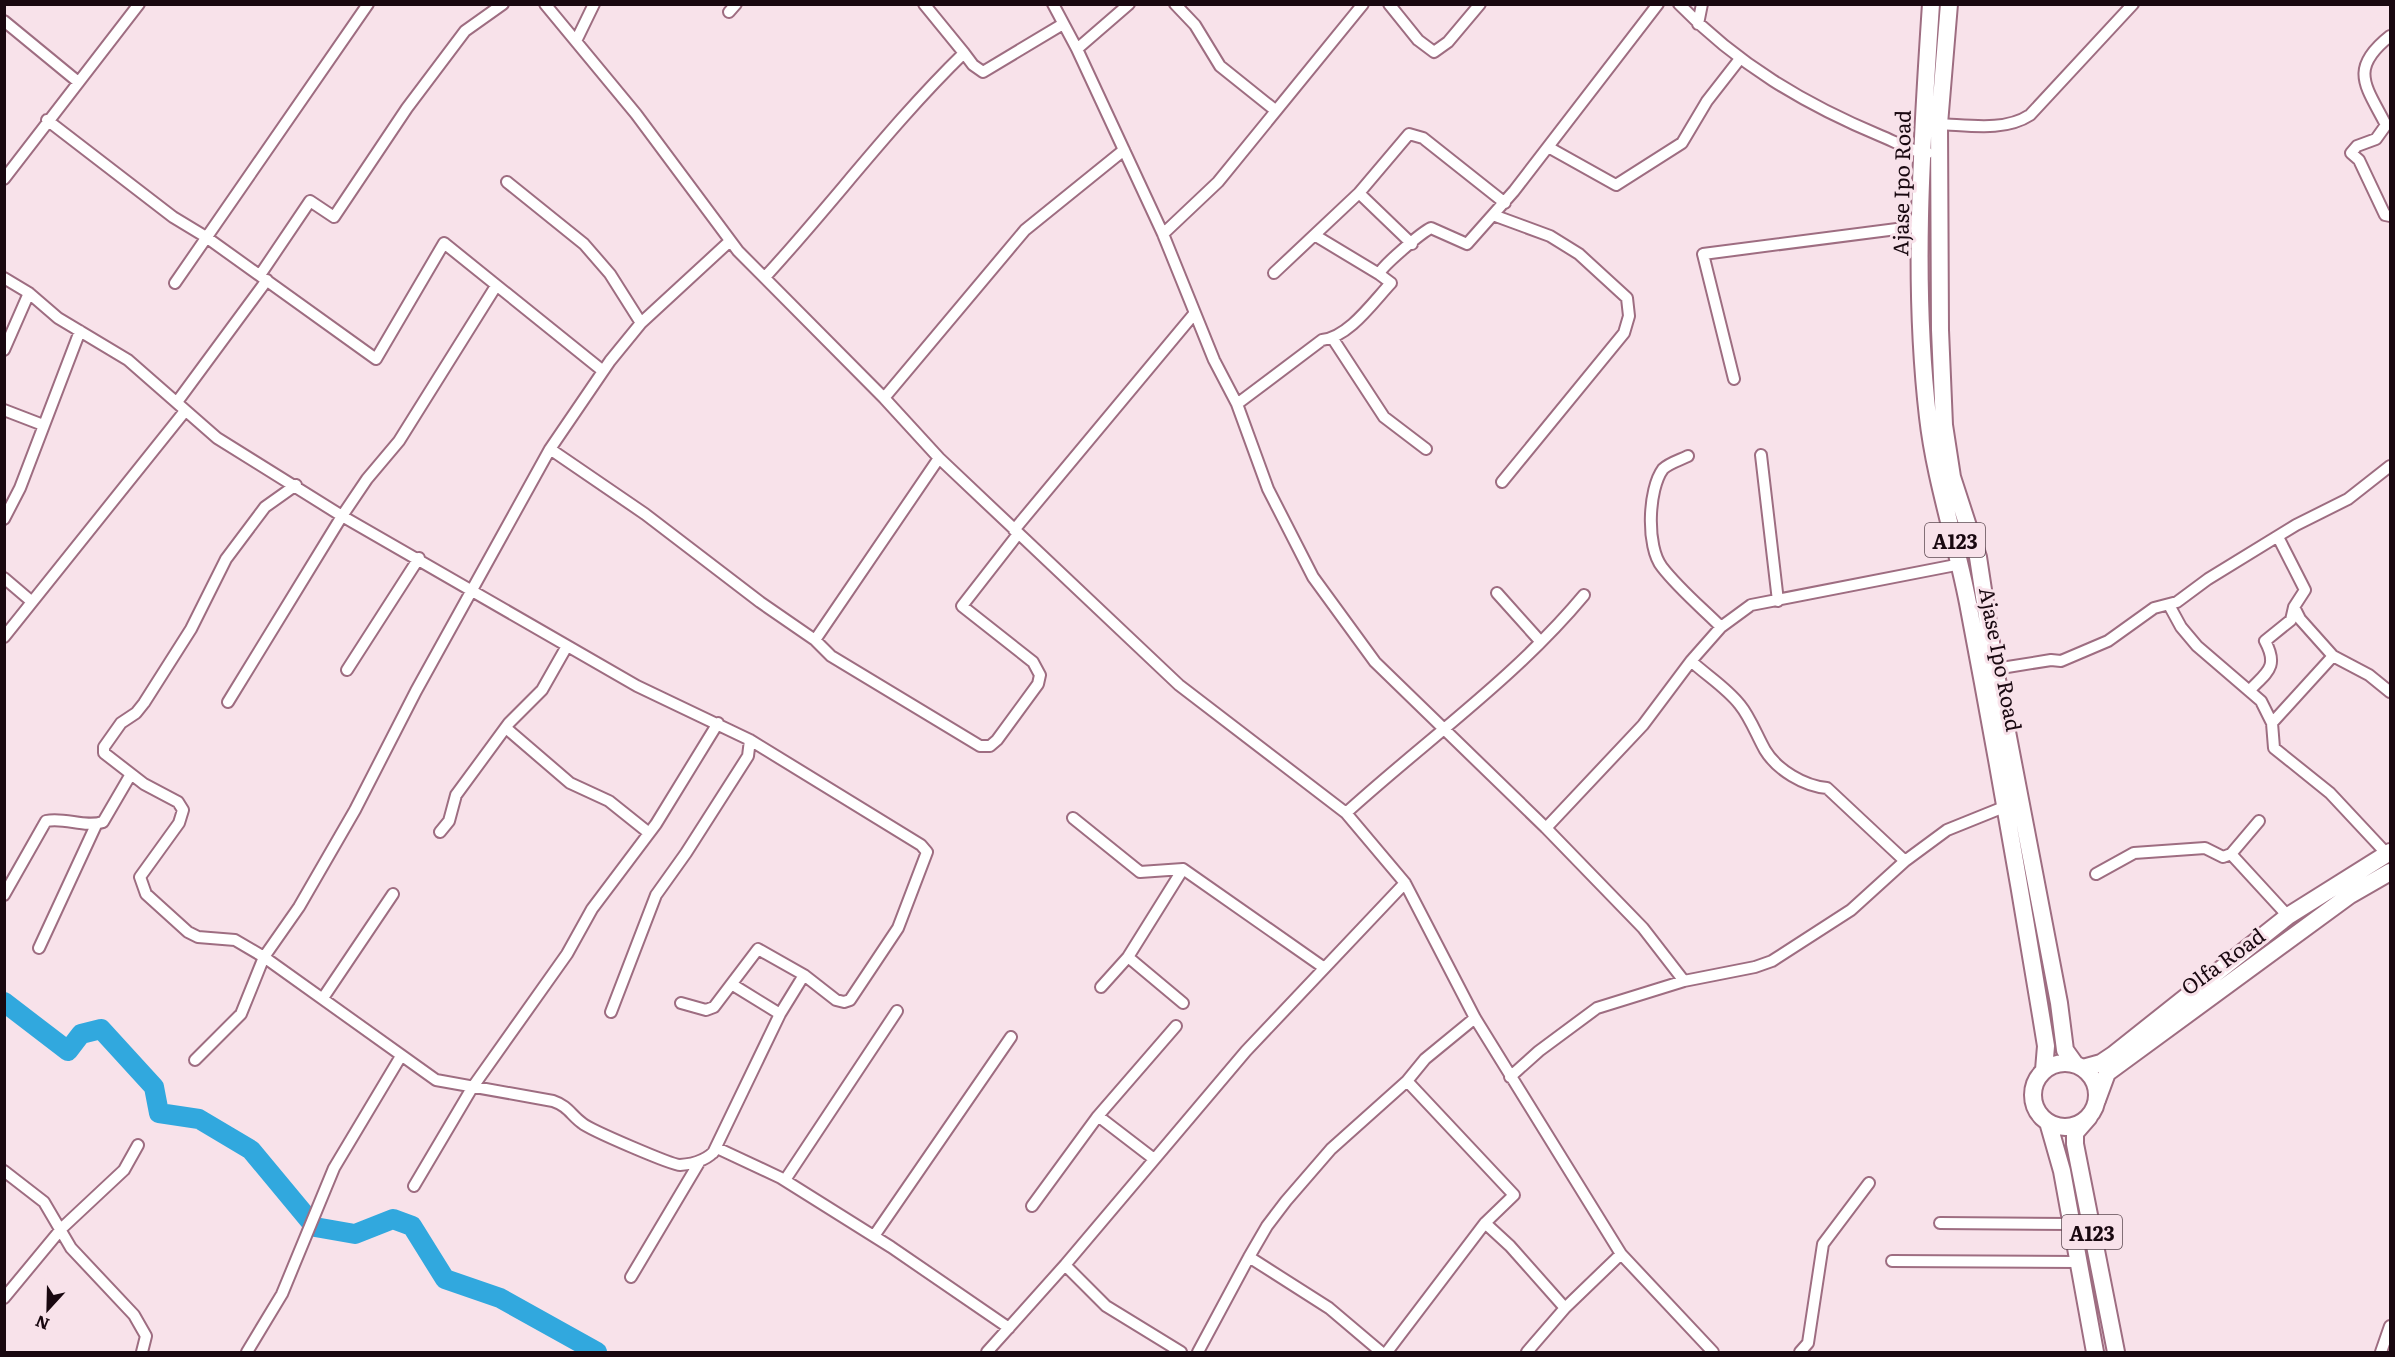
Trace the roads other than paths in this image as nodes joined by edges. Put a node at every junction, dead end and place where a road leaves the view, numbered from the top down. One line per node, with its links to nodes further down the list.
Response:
1 (139, 4): 27 (street)
2 (368, 4): 44 (street)
3 (503, 4): 51 (street)
4 (545, 4): 23 (street)
5 (594, 4): 23 (street)
6 (924, 4): 25 (street)
7 (1053, 4): 20 (street)
8 (1129, 4): 24 (street)
9 (1175, 4): 28 (street)
10 (1363, 4): 28 (street)
11 (1389, 4): 12 (street)
12 (1480, 4)
13 (1658, 4): 31 (street)
14 (1679, 4): 21 (street)
15 (1702, 4): 21 (street)
16 (1931, 4): 33 (main road, Ajase Ipo Road / A123)
17 (1948, 4): 30 (main road, Ajase Ipo Road / A123)
18 (2133, 4): 30 (street)
19 (4, 21): 27 (street)
20 (1064, 24): 24 (street); 25 (street)
21 (1698, 24): 26 (street)
22 (2391, 36): 40 (street)
23 (576, 41): 45 (street)
24 (1077, 49): 32 (street)
25 (964, 52): 49 (street)
26 (1739, 60): 31 (street); 33 (street)
27 (77, 81): 29 (street)
28 (1275, 110): 42 (street)
29 (48, 120): 35 (street); 44 (street)
30 (1939, 124): 34 (main road, Ajase Ipo Road / A123)
31 (1548, 147): 38 (street)
32 (1124, 150): 42 (street); 62 (street)
33 (1921, 152): 34 (street); 41 (main road, Ajase Ipo Road / A123)
34 (1939, 154): 96 (main road, Ajase Ipo Road / A123)
35 (4, 180)
36 (507, 182): 56 (street)
37 (1359, 193): 38 (street); 43 (street); 46 (street)
38 (1505, 203): 39 (street)
39 (1493, 215): 46 (street); 73 (street)
40 (2391, 216)
41 (1920, 226): 61 (street); 80 (main road, Ajase Ipo Road / A123)
42 (1163, 234): 55 (street)
43 (1316, 236): 47 (street); 48 (street)
44 (206, 237): 51 (street); 52 (street)
45 (730, 241): 49 (street); 56 (street)
46 (1412, 244): 48 (street)
47 (1274, 273)
48 (1379, 274): 58 (street)
49 (766, 276): 62 (street)
50 (4, 278): 54 (street)
51 (263, 278): 53 (street); 64 (street)
52 (174, 283)
53 (496, 286): 60 (street); 75 (street)
54 (29, 293): 57 (street); 59 (street)
55 (1194, 314): 63 (street); 77 (street)
56 (641, 322): 60 (street)
57 (81, 331): 64 (street); 66 (street)
58 (1333, 339): 63 (street); 68 (street)
59 (4, 350)
60 (603, 371): 67 (street)
61 (1734, 379)
62 (884, 398): 71 (street)
63 (1237, 404): 104 (street)
64 (181, 407): 74 (street); 85 (street)
65 (4, 410): 66 (street)
66 (43, 425): 76 (street)
67 (550, 449): 82 (street); 91 (street)
68 (1426, 449)
69 (1761, 455): 86 (street)
70 (1688, 456): 89 (street)
71 (939, 459): 77 (street); 91 (street)
72 (2391, 466): 78 (street)
73 (1502, 482)
74 (296, 485): 75 (street); 106 (street)
75 (342, 516): 79 (street); 100 (street)
76 (4, 519)
77 (1016, 532): 91 (street); 108 (street)
78 (2278, 537): 87 (street); 88 (street)
79 (419, 558): 82 (street); 97 (street)
80 (1960, 564): 86 (street); 107 (main road, Ajase Ipo Road / A123)
81 (4, 578): 85 (street)
82 (472, 588): 93 (street); 126 (street)
83 (1497, 593): 92 (street)
84 (1584, 595): 92 (street)
85 (31, 601): 90 (street)
86 (1778, 601): 89 (street)
87 (2169, 604): 96 (street); 98 (street)
88 (2294, 608): 94 (street); 98 (street)
89 (1721, 627): 95 (street)
90 (4, 637)
91 (815, 640)
92 (1540, 641): 104 (street)
93 (567, 646): 101 (street); 103 (street)
94 (2333, 656): 99 (street); 102 (street)
95 (1690, 661): 112 (street); 117 (street)
96 (1995, 669): 107 (main road, Ajase Ipo Road / A123)
97 (347, 670)
98 (2250, 690): 102 (street)
99 (2391, 692)
100 (228, 702)
101 (718, 723): 105 (street); 114 (street)
102 (2272, 723): 115 (street)
103 (506, 728): 113 (street); 114 (street)
104 (1443, 730): 108 (street); 112 (street)
105 (750, 740): 129 (street); 137 (street)
106 (131, 774): 111 (street); 126 (street)
107 (2014, 804): 117 (street); 144 (main road, Ajase Ipo Road / A123); 145 (main road, Ajase Ipo Road / A123)
108 (1346, 813): 121 (street)
109 (1072, 818): 118 (street)
110 (2259, 822): 116 (street)
111 (96, 825): 123 (street); 125 (street)
112 (1546, 828): 130 (street)
113 (440, 832)
114 (649, 833): 148 (street)
115 (2389, 853): 124 (main road)
116 (2231, 854): 120 (street); 124 (street)
117 (1905, 861): 130 (street)
118 (1183, 869): 127 (street); 128 (street)
119 (2391, 872): 149 (main road, Olfa Road)
120 (2096, 874)
121 (1405, 883): 128 (street); 139 (street)
122 (393, 894): 133 (street)
123 (4, 895)
124 (2288, 916): 144 (main road)
125 (39, 948)
126 (264, 957): 133 (street); 143 (street)
127 (1128, 957): 132 (street); 135 (street)
128 (1323, 967): 155 (street)
129 (804, 975): 131 (street); 138 (street)
130 (1684, 981): 146 (street)
131 (733, 985): 134 (street); 138 (street)
132 (1101, 987)
133 (322, 998): 142 (street)
134 (681, 1003)
135 (1183, 1003)
136 (897, 1011): 158 (street)
137 (611, 1012)
138 (780, 1014): 154 (street)
139 (1475, 1018): 146 (street); 147 (street)
140 (1176, 1026): 150 (street)
141 (1011, 1037): 166 (street)
142 (401, 1056): 148 (street); 178 (street)
143 (195, 1060)
144 (2079, 1066): 145 (main road); 149 (main road, A123)
145 (2044, 1070): 152 (main road, A123)
146 (1510, 1077): 167 (street)
147 (1407, 1081): 162 (street); 168 (street)
148 (472, 1088): 156 (street); 160 (street)
149 (2097, 1100): 151 (main road, A123)
150 (1098, 1116): 155 (street); 161 (street)
151 (2089, 1117): 152 (main road); 188 (main road, A123)
152 (2048, 1122): 164 (main road, A123)
153 (138, 1145): 165 (street)
154 (713, 1153): 156 (street); 158 (street)
155 (1154, 1159): 171 (street)
156 (700, 1161): 172 (street)
157 (4, 1171): 165 (street)
158 (785, 1180): 166 (street)
159 (1869, 1182): 186 (street)
160 (414, 1186)
161 (1032, 1206)
162 (1485, 1223): 174 (street); 183 (street)
163 (1940, 1223): 164 (street)
164 (2070, 1224): 170 (main road, A123)
165 (62, 1228): 173 (street); 177 (street)
166 (874, 1236): 176 (street)
167 (1621, 1254): 174 (street); 185 (street)
168 (1249, 1257): 181 (street); 182 (street)
169 (1892, 1261): 170 (street)
170 (2078, 1262): 187 (main road, A123)
171 (1065, 1265): 176 (street); 180 (street)
172 (631, 1277)
173 (4, 1298)
174 (1565, 1308): 184 (street)
175 (2391, 1326): 189 (street)
176 (1009, 1328): 179 (street)
177 (142, 1353)
178 (247, 1353)
179 (987, 1353)
180 (1181, 1353)
181 (1198, 1353)
182 (1381, 1353)
183 (1387, 1353)
184 (1527, 1353)
185 (1713, 1353)
186 (1800, 1353)
187 (2095, 1353)
188 (2116, 1353)
189 (2381, 1353)

